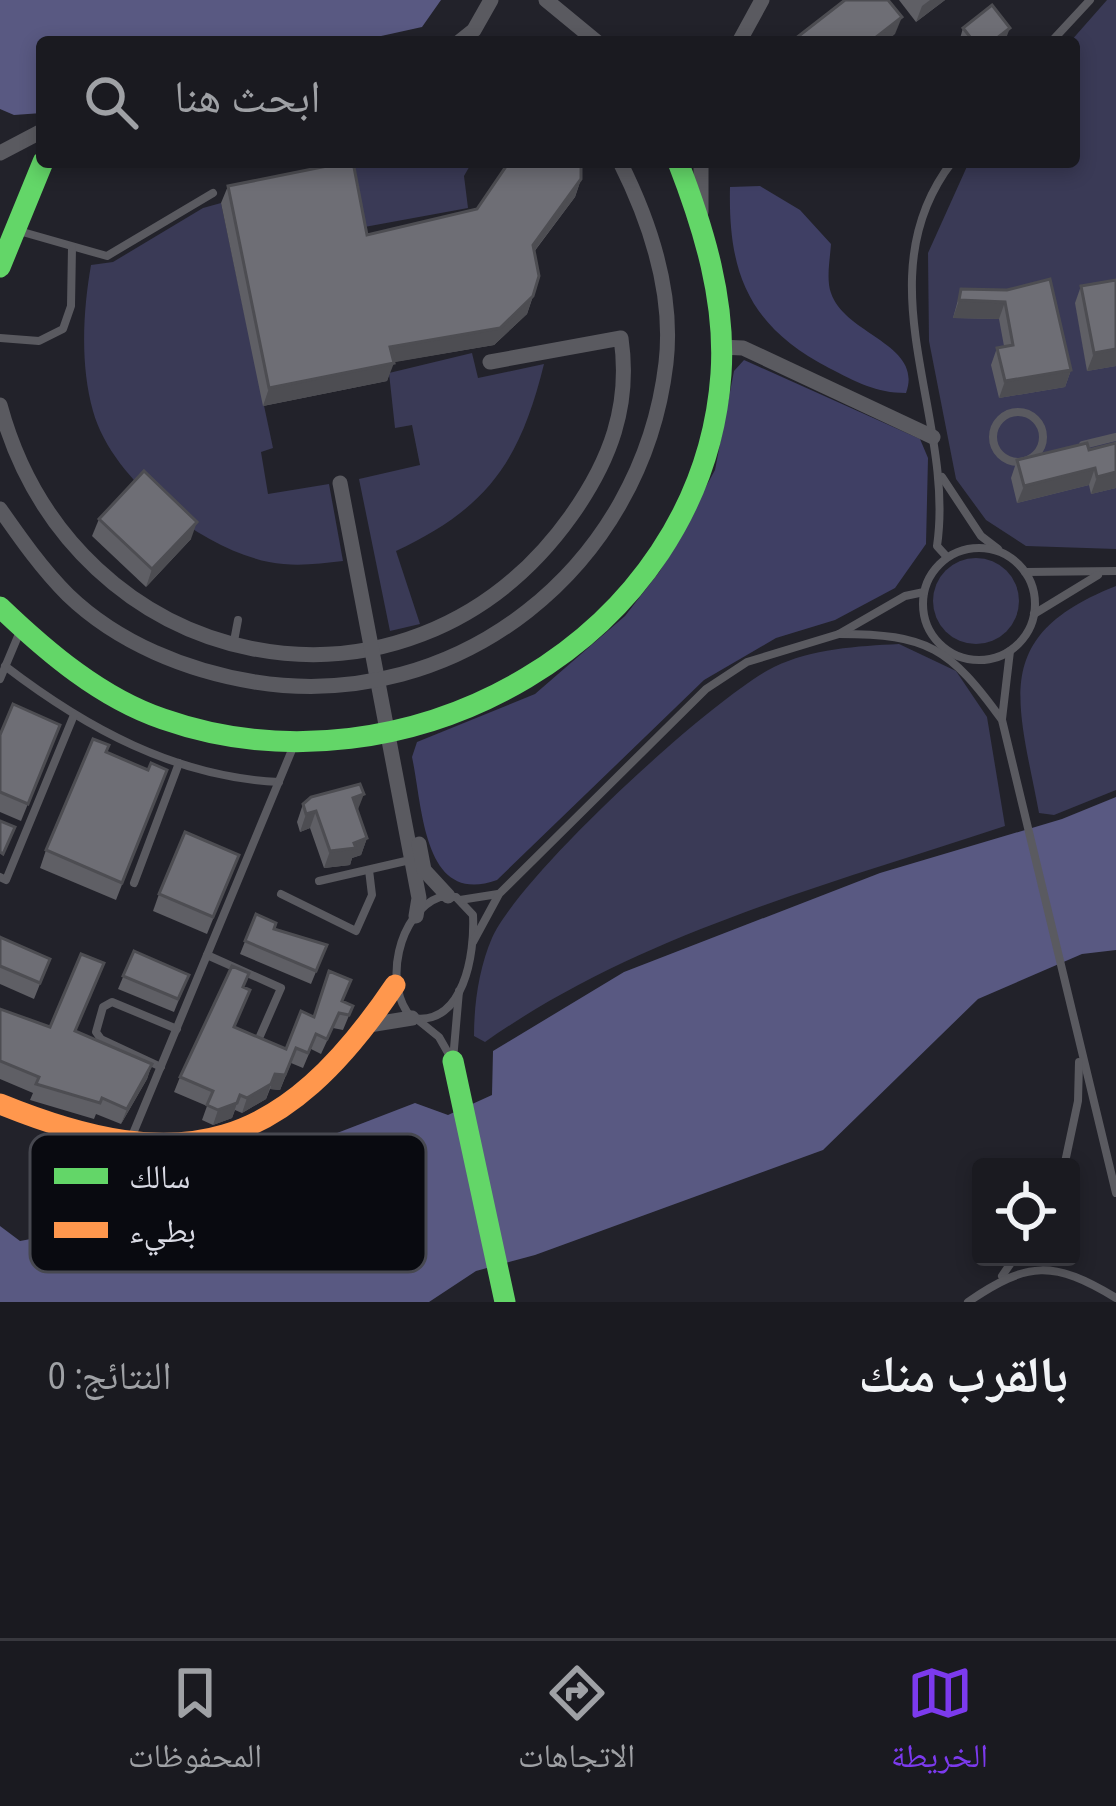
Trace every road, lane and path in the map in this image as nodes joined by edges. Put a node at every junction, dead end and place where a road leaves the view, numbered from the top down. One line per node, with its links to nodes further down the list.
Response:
1 (491, 0): 5 (street)
2 (546, 0): 6 (street)
3 (1090, 0): 8 (lane)
4 (760, 2): 7 (street)
5 (466, 36)
6 (590, 36)
7 (742, 36)
8 (1057, 36)
9 (36, 134): 10 (street)
10 (0, 153)
11 (40, 168): 18 (street)
12 (623, 168): 50 (street)
13 (680, 168): 17 (street)
14 (701, 168): 17 (street)
15 (949, 168): 25 (lane)
16 (212, 193): 19 (lane)
17 (702, 226): 22 (street)
18 (12, 229): 19 (lane); 20 (street)
19 (72, 247): 21 (lane)
20 (0, 267)
21 (0, 338)
22 (719, 347): 25 (street); 53 (street)
23 (490, 362): 45 (street)
24 (0, 405): 44 (street)
25 (933, 437): 30 (lane)
26 (1116, 437): 27 (lane)
27 (1074, 448)
28 (1053, 453): 29 (lane)
29 (1032, 458): 29 (lane)
30 (941, 475): 33 (lane); 34 (lane)
31 (340, 483): 45 (street)
32 (0, 509): 50 (street)
33 (1004, 554): 34 (lane); 36 (lane)
34 (947, 557): 38 (lane)
35 (1116, 571): 37 (lane)
36 (1025, 572): 37 (lane); 40 (lane)
37 (1099, 574): 40 (lane)
38 (924, 592): 43 (lane); 46 (lane)
39 (0, 607): 42 (street)
40 (1034, 614): 47 (lane)
41 (238, 620): 44 (lane)
42 (21, 628): 48 (lane); 54 (street)
43 (839, 634): 46 (lane); 63 (lane)
44 (234, 643): 45 (street)
45 (372, 649): 50 (street)
46 (941, 649): 47 (lane); 52 (lane)
47 (1010, 650): 52 (lane)
48 (5, 666): 49 (lane); 51 (lane)
49 (0, 679)
50 (378, 682): 53 (street)
51 (74, 715): 55 (lane); 59 (lane)
52 (1001, 720): 74 (lane)
53 (388, 738): 54 (street); 57 (street); 64 (street)
54 (295, 744): 56 (lane)
55 (179, 763): 56 (lane); 61 (lane)
56 (279, 782): 67 (lane)
57 (411, 860): 58 (lane); 65 (street)
58 (369, 870): 60 (lane); 62 (lane)
59 (0, 877)
60 (320, 881)
61 (134, 883)
62 (281, 894)
63 (499, 894): 64 (lane); 66 (lane)
64 (454, 898): 65 (lane); 66 (lane)
65 (416, 916): 68 (lane)
66 (473, 943): 69 (lane)
67 (207, 955): 72 (lane); 73 (lane)
68 (395, 985): 70 (lane); 71 (street)
69 (460, 989): 70 (lane); 75 (lane)
70 (415, 1019): 71 (street); 75 (lane)
71 (369, 1025): 80 (street)
72 (177, 1029): 76 (lane); 76 (lane)
73 (260, 1036)
74 (1079, 1055): 81 (lane); 82 (lane)
75 (453, 1061): 86 (street)
76 (161, 1067): 79 (lane)
77 (0, 1104): 78 (street)
78 (96, 1134)
79 (133, 1134)
80 (224, 1134)
81 (1066, 1158)
82 (1116, 1193)
83 (1009, 1266): 84 (lane)
84 (999, 1281): 85 (lane); 87 (lane)
85 (1116, 1298)
86 (505, 1302)
87 (968, 1302)

